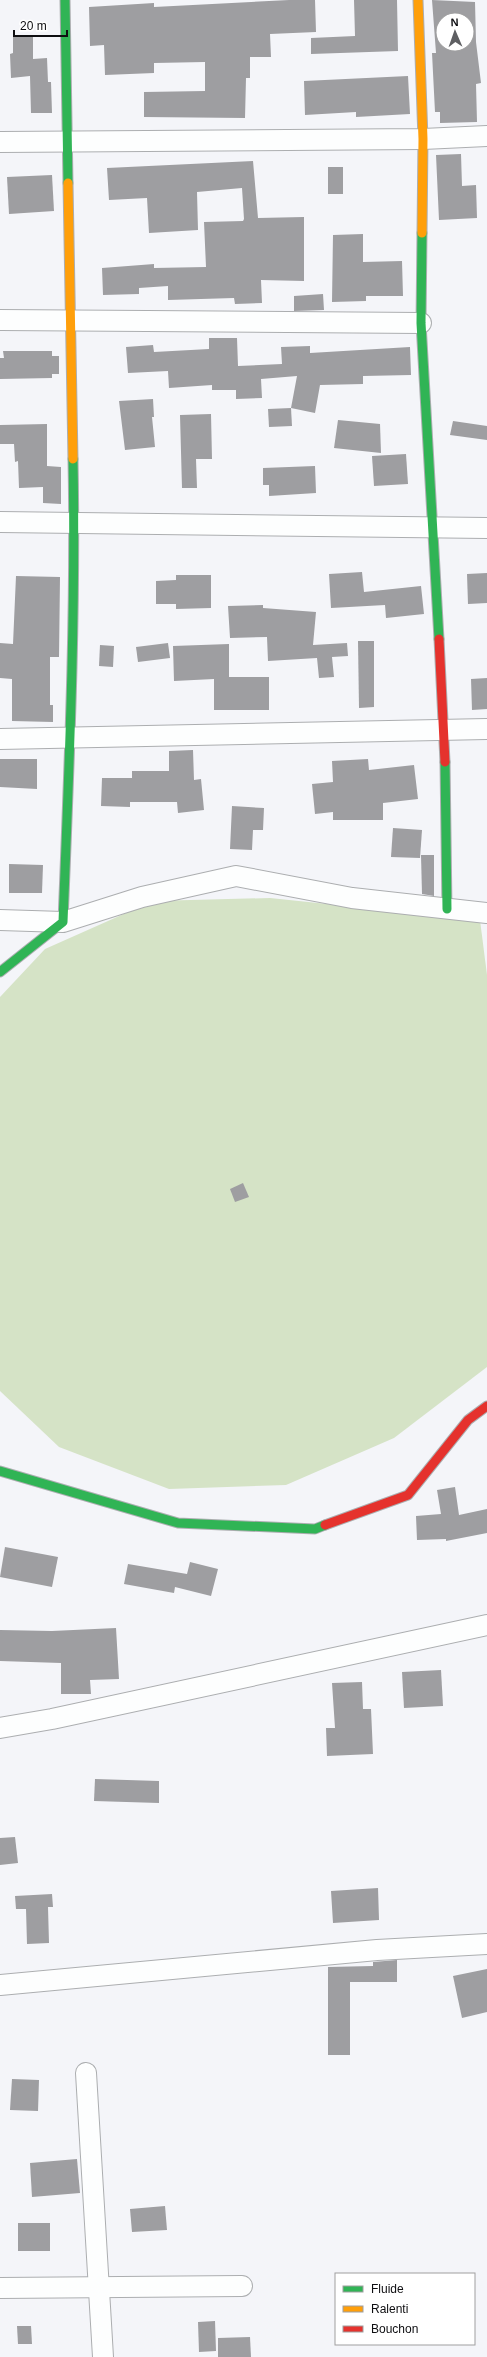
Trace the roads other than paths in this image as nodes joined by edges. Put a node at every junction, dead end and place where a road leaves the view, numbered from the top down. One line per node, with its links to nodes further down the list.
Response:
1 (65, 0): 6 (street)
2 (418, 0): 4 (street)
3 (487, 136): 4 (street)
4 (423, 139): 6 (street); 9 (street)
5 (0, 142): 6 (street)
6 (67, 142): 7 (street)
7 (70, 319): 8 (street); 9 (street); 11 (street)
8 (0, 320)
9 (421, 323): 12 (street)
10 (0, 522): 11 (street)
11 (74, 522): 12 (street); 17 (street)
12 (432, 527): 13 (street); 14 (street)
13 (487, 528)
14 (444, 729): 15 (street); 17 (street); 18 (street)
15 (487, 729)
16 (0, 739): 17 (street)
17 (70, 739): 21 (street)
18 (447, 909): 19 (street); 21 (street)
19 (487, 913)
20 (0, 920): 21 (street)
21 (63, 922): 22 (street)
22 (0, 972)
23 (487, 1406): 24 (street)
24 (478, 1418): 25 (street)
25 (0, 1471)
26 (487, 1625): 27 (street)
27 (0, 1728)
28 (487, 1944): 29 (street)
29 (0, 1986)
30 (86, 2073): 32 (street)
31 (242, 2286): 32 (street)
32 (99, 2287): 33 (street); 34 (street)
33 (0, 2288)
34 (104, 2357)

